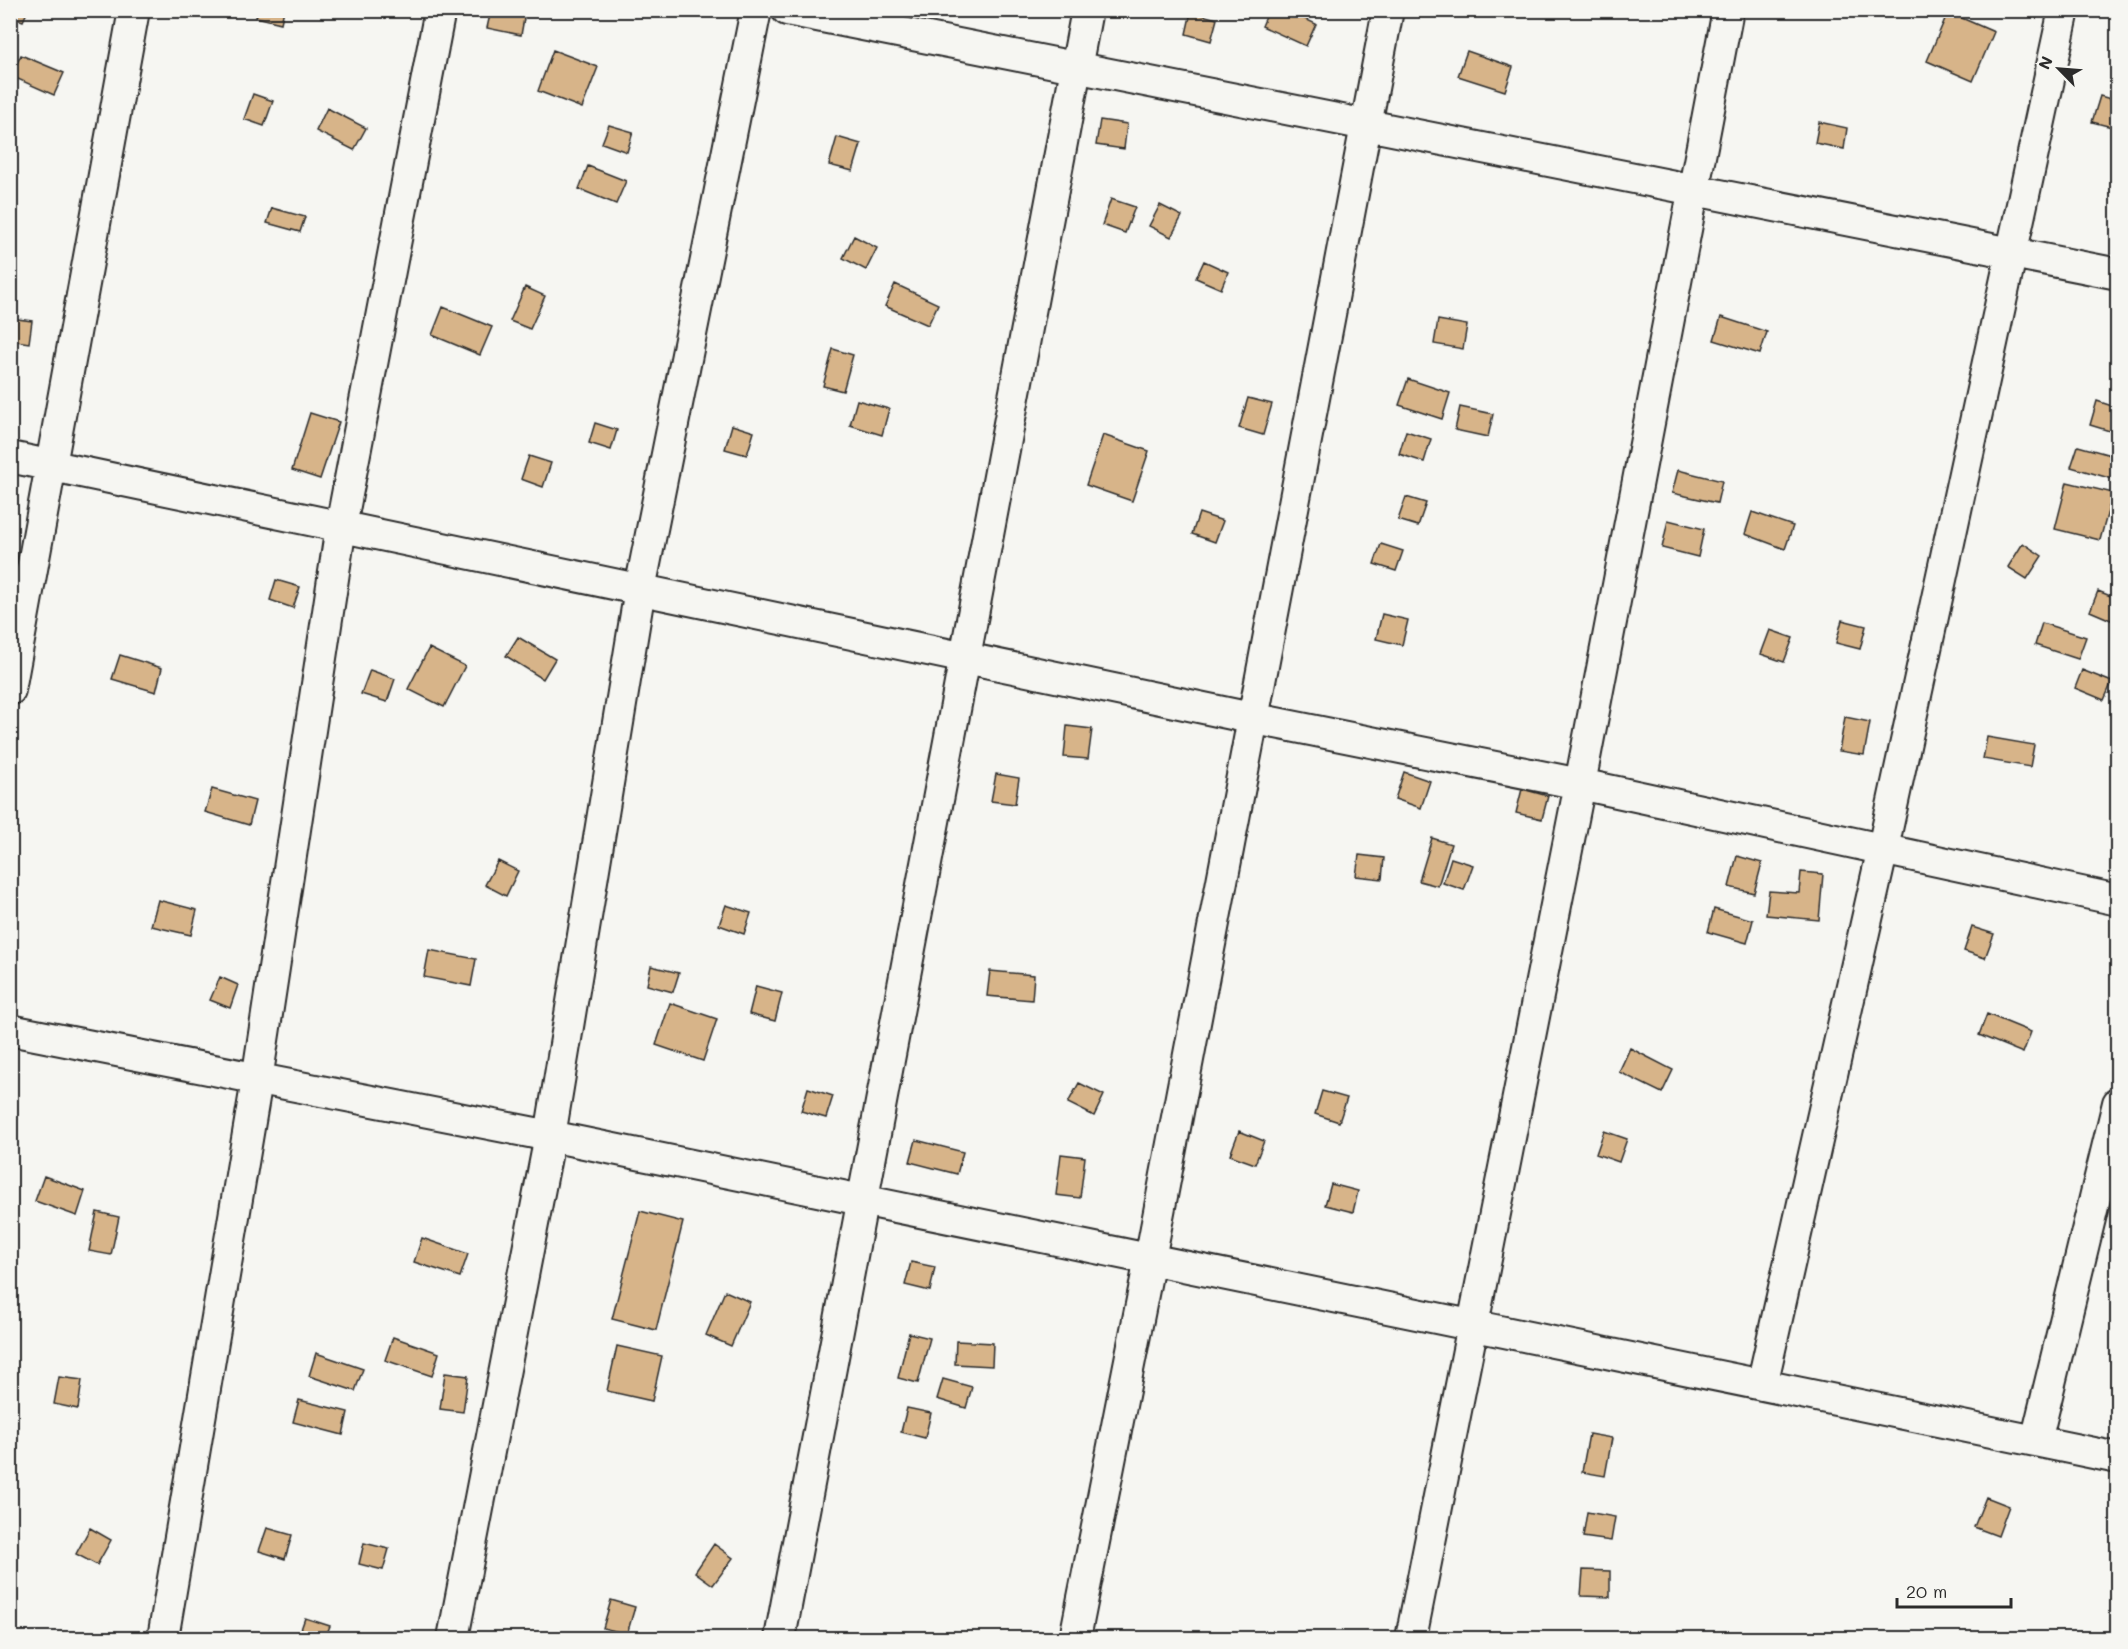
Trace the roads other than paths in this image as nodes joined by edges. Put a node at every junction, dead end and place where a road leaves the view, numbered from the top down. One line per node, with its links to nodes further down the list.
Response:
1 (134, 10): 15 (street)
2 (440, 10): 16 (street)
3 (756, 10): 17 (street)
4 (787, 10): 9 (street)
5 (1087, 10): 9 (street)
6 (1388, 10): 10 (street)
7 (1728, 10): 11 (street)
8 (2064, 10): 12 (street)
9 (1076, 68): 10 (street); 18 (street)
10 (1364, 124): 11 (street); 20 (street)
11 (1692, 189): 12 (street); 21 (street)
12 (2013, 252): 13 (street); 22 (street)
13 (2118, 274)
14 (10, 457): 15 (street)
15 (51, 465): 16 (street); 19 (street)
16 (341, 526): 17 (street); 25 (street)
17 (640, 589): 18 (street); 27 (street)
18 (963, 657): 20 (street); 28 (street)
19 (10, 690)
20 (1251, 718): 21 (street); 29 (street)
21 (1580, 784): 22 (street); 30 (street)
22 (1883, 848): 23 (street); 31 (street)
23 (2118, 900)
24 (10, 1030): 25 (street)
25 (256, 1080): 27 (street); 34 (street)
26 (2118, 1103): 32 (street)
27 (550, 1136): 28 (street); 35 (street)
28 (863, 1200): 29 (street); 36 (street)
29 (1150, 1259): 30 (street); 37 (street)
30 (1473, 1326): 31 (street); 38 (street)
31 (1762, 1385): 32 (street)
32 (2036, 1441): 33 (street)
33 (2118, 1458)
34 (163, 1638)
35 (453, 1638)
36 (780, 1638)
37 (1075, 1638)
38 (1411, 1638)

